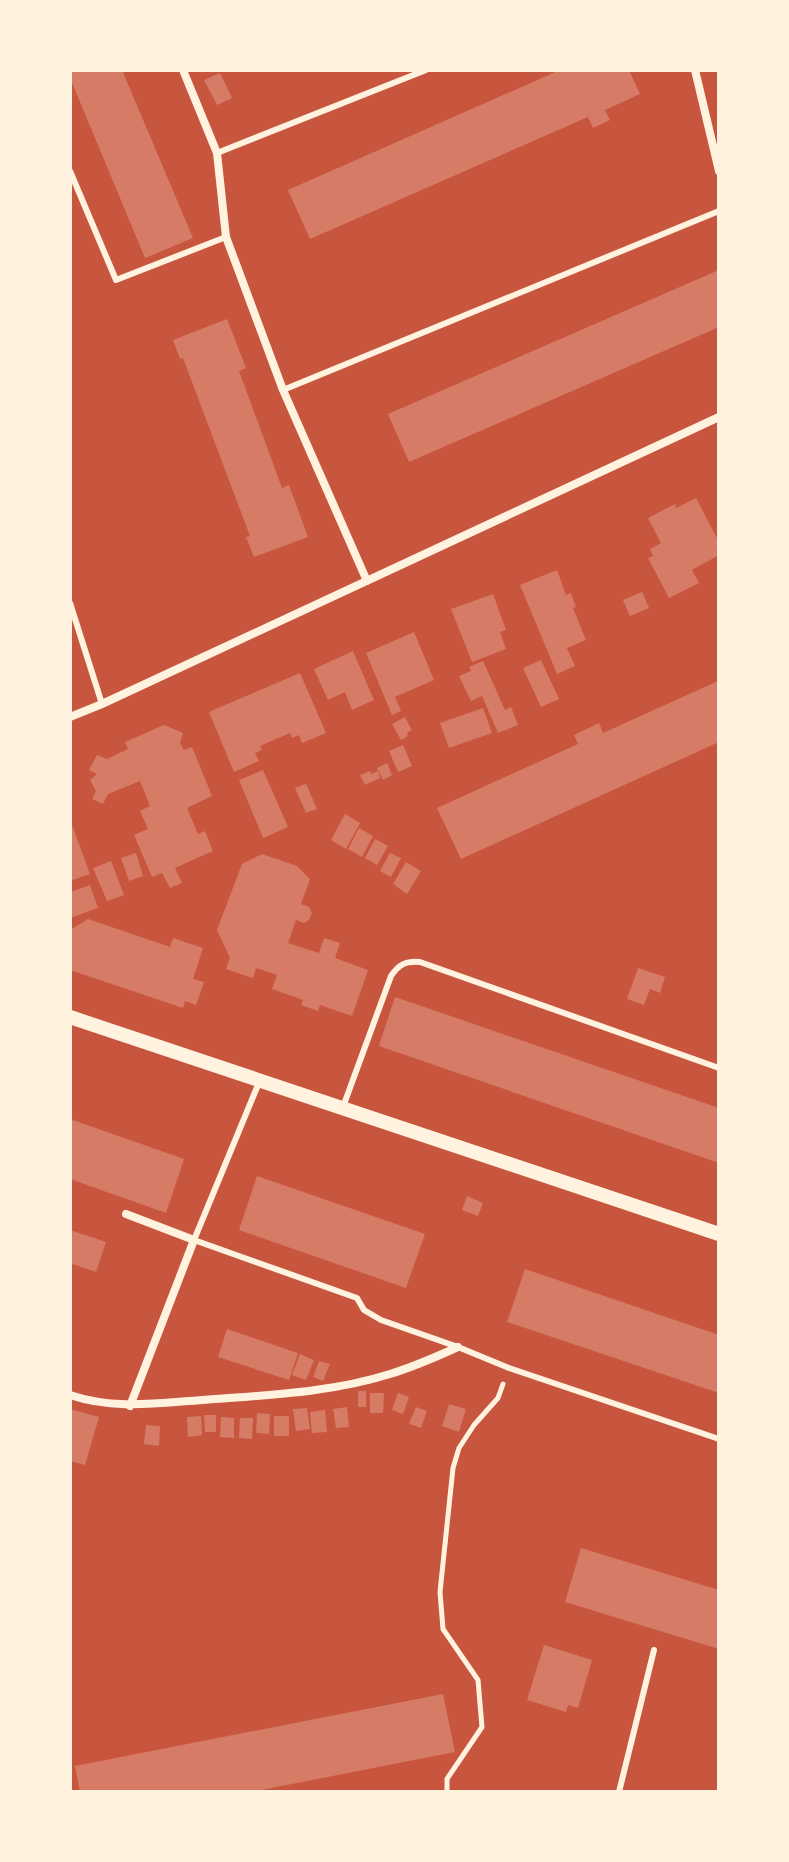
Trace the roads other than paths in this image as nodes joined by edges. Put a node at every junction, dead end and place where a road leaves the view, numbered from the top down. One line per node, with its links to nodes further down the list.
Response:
1 (183, 70): 4 (street)
2 (426, 70): 4 (lane)
3 (695, 70): 6 (street)
4 (217, 153): 8 (street)
5 (70, 171): 8 (lane)
6 (719, 171)
7 (719, 211): 9 (lane)
8 (226, 237): 9 (street)
9 (283, 390): 11 (street)
10 (719, 417): 11 (street)
11 (367, 581): 13 (street)
12 (70, 603): 13 (lane)
13 (102, 704): 14 (street)
14 (70, 717)
15 (70, 1017): 17 (street)
16 (719, 1068): 18 (lane)
17 (260, 1080): 18 (street); 21 (lane)
18 (343, 1108): 20 (street)
19 (126, 1214): 21 (street)
20 (719, 1234)
21 (194, 1240): 22 (lane); 24 (street)
22 (458, 1347): 24 (street); 25 (lane)
23 (70, 1395): 24 (street)
24 (130, 1406)
25 (719, 1439)
26 (654, 1650): 27 (lane)
27 (619, 1792)

